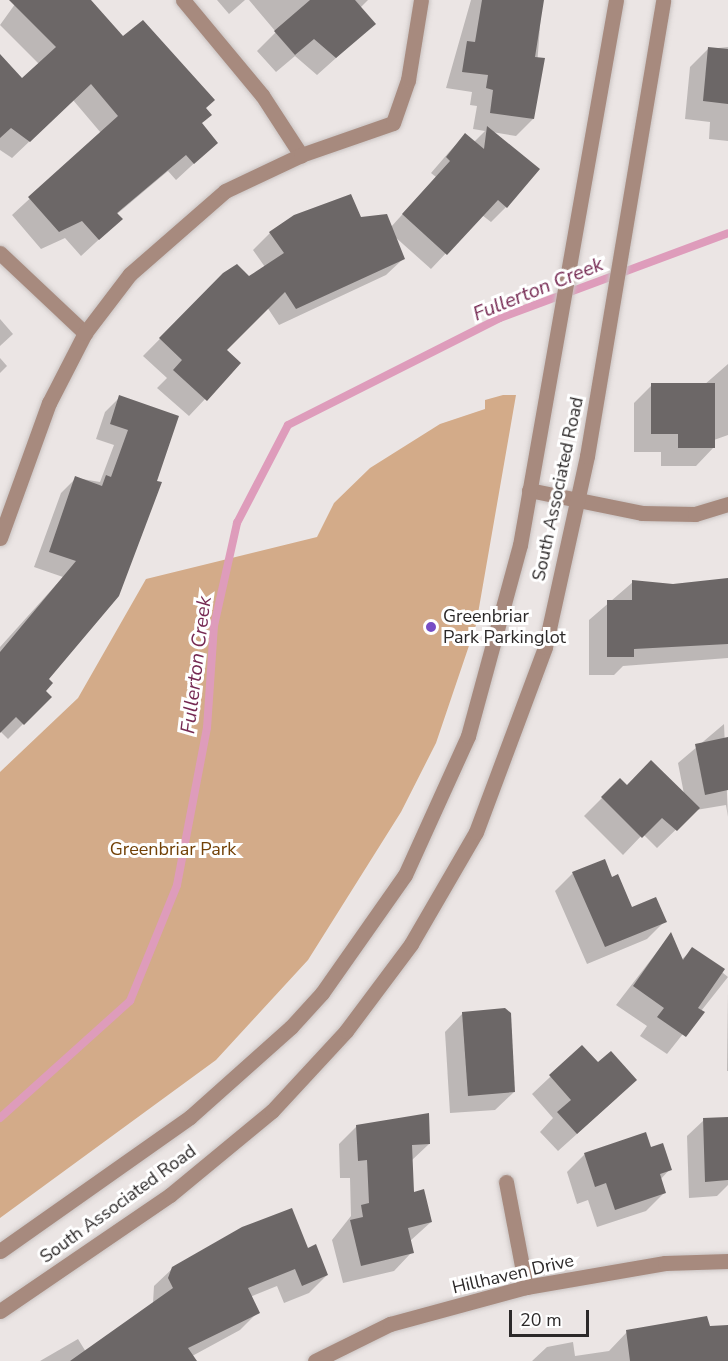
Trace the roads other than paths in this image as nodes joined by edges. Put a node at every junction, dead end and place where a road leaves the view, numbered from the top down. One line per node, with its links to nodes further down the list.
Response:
1 (183, 0): 5 (street)
2 (421, 0): 5 (street)
3 (616, 0): 8 (street, South Associated Road)
4 (663, 0): 9 (street, South Associated Road)
5 (301, 155): 7 (street)
6 (0, 253): 7 (street)
7 (85, 333): 11 (street)
8 (529, 490): 9 (street); 13 (street, South Associated Road)
9 (577, 502): 10 (street); 16 (street, South Associated Road)
10 (728, 504)
11 (0, 538)
12 (506, 1182): 15 (street)
13 (0, 1251)
14 (728, 1261): 15 (street, Hillhaven Drive)
15 (526, 1287): 17 (street, Hillhaven Drive)
16 (0, 1311)
17 (315, 1361)

